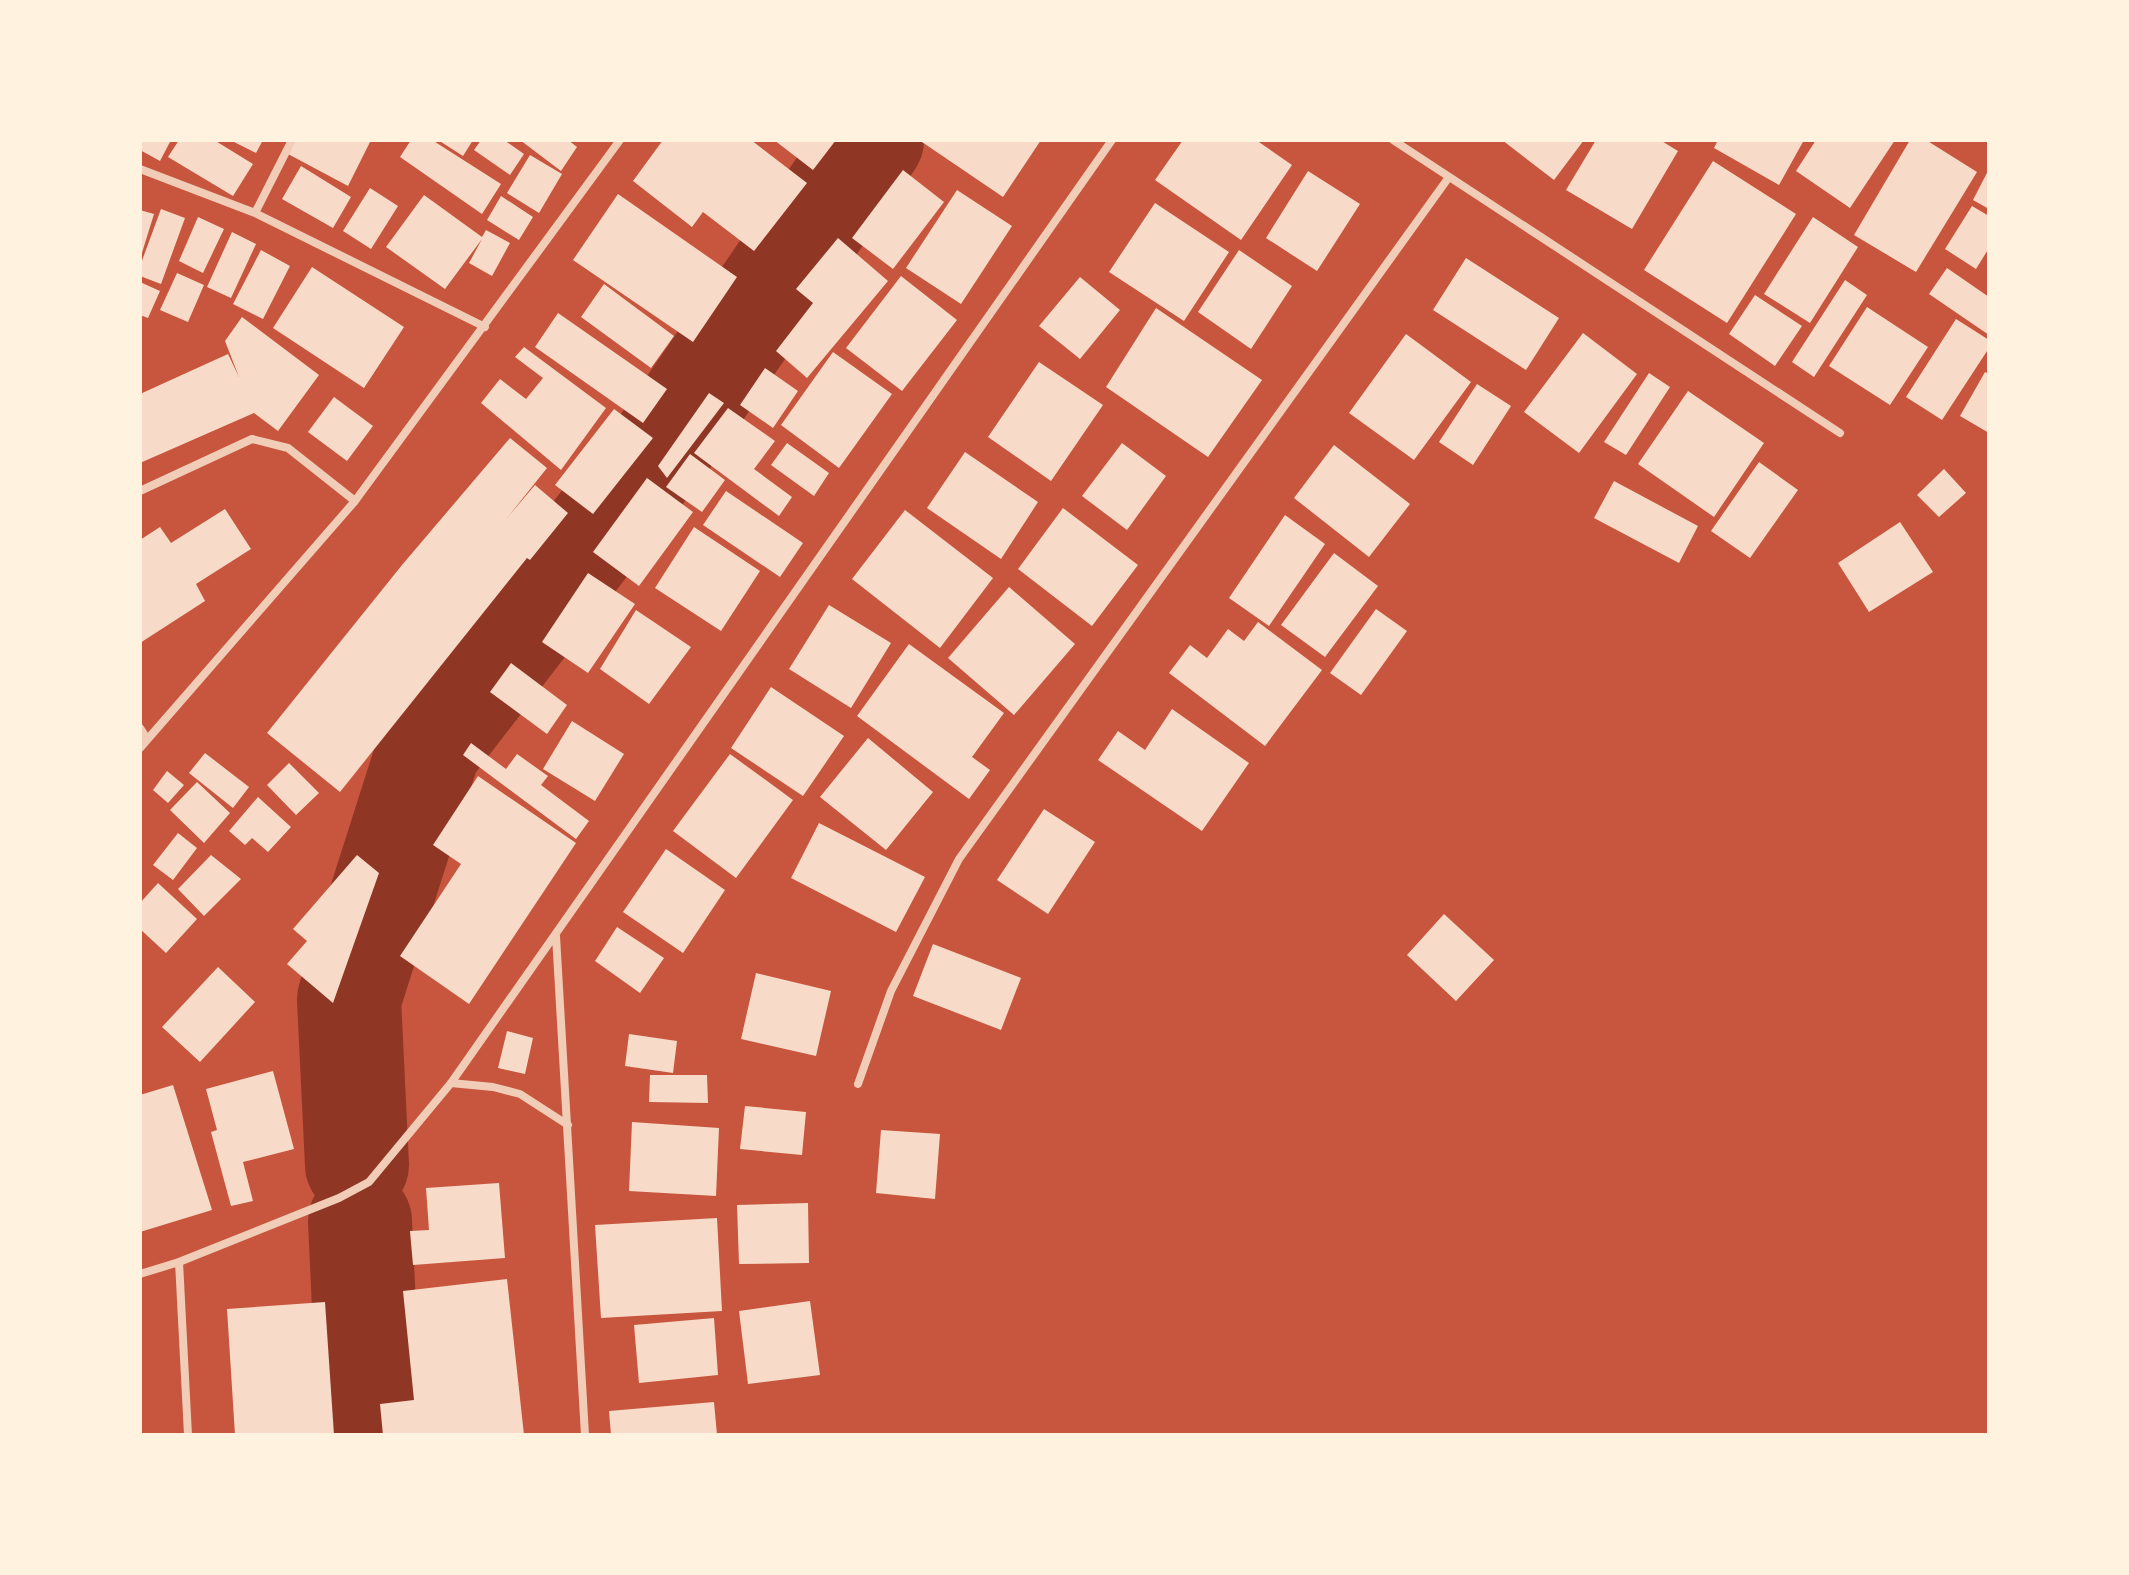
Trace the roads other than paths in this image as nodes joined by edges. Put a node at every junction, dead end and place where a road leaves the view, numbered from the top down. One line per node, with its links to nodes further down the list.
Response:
1 (292, 140): 7 (street)
2 (620, 140): 8 (street)
3 (1112, 140): 15 (street)
4 (1393, 140): 6 (street)
5 (140, 169): 7 (street)
6 (1449, 177): 9 (street); 17 (street)
7 (255, 213): 8 (street)
8 (485, 327): 11 (street)
9 (1840, 433)
10 (140, 491): 11 (street)
11 (355, 501): 13 (street)
12 (140, 728): 13 (street)
13 (147, 739): 14 (street)
14 (140, 748)
15 (556, 935): 16 (street); 18 (street)
16 (451, 1083): 18 (street); 19 (street)
17 (858, 1084)
18 (568, 1125): 22 (street)
19 (179, 1262): 20 (street); 21 (street)
20 (140, 1274)
21 (188, 1435)
22 (585, 1435)

